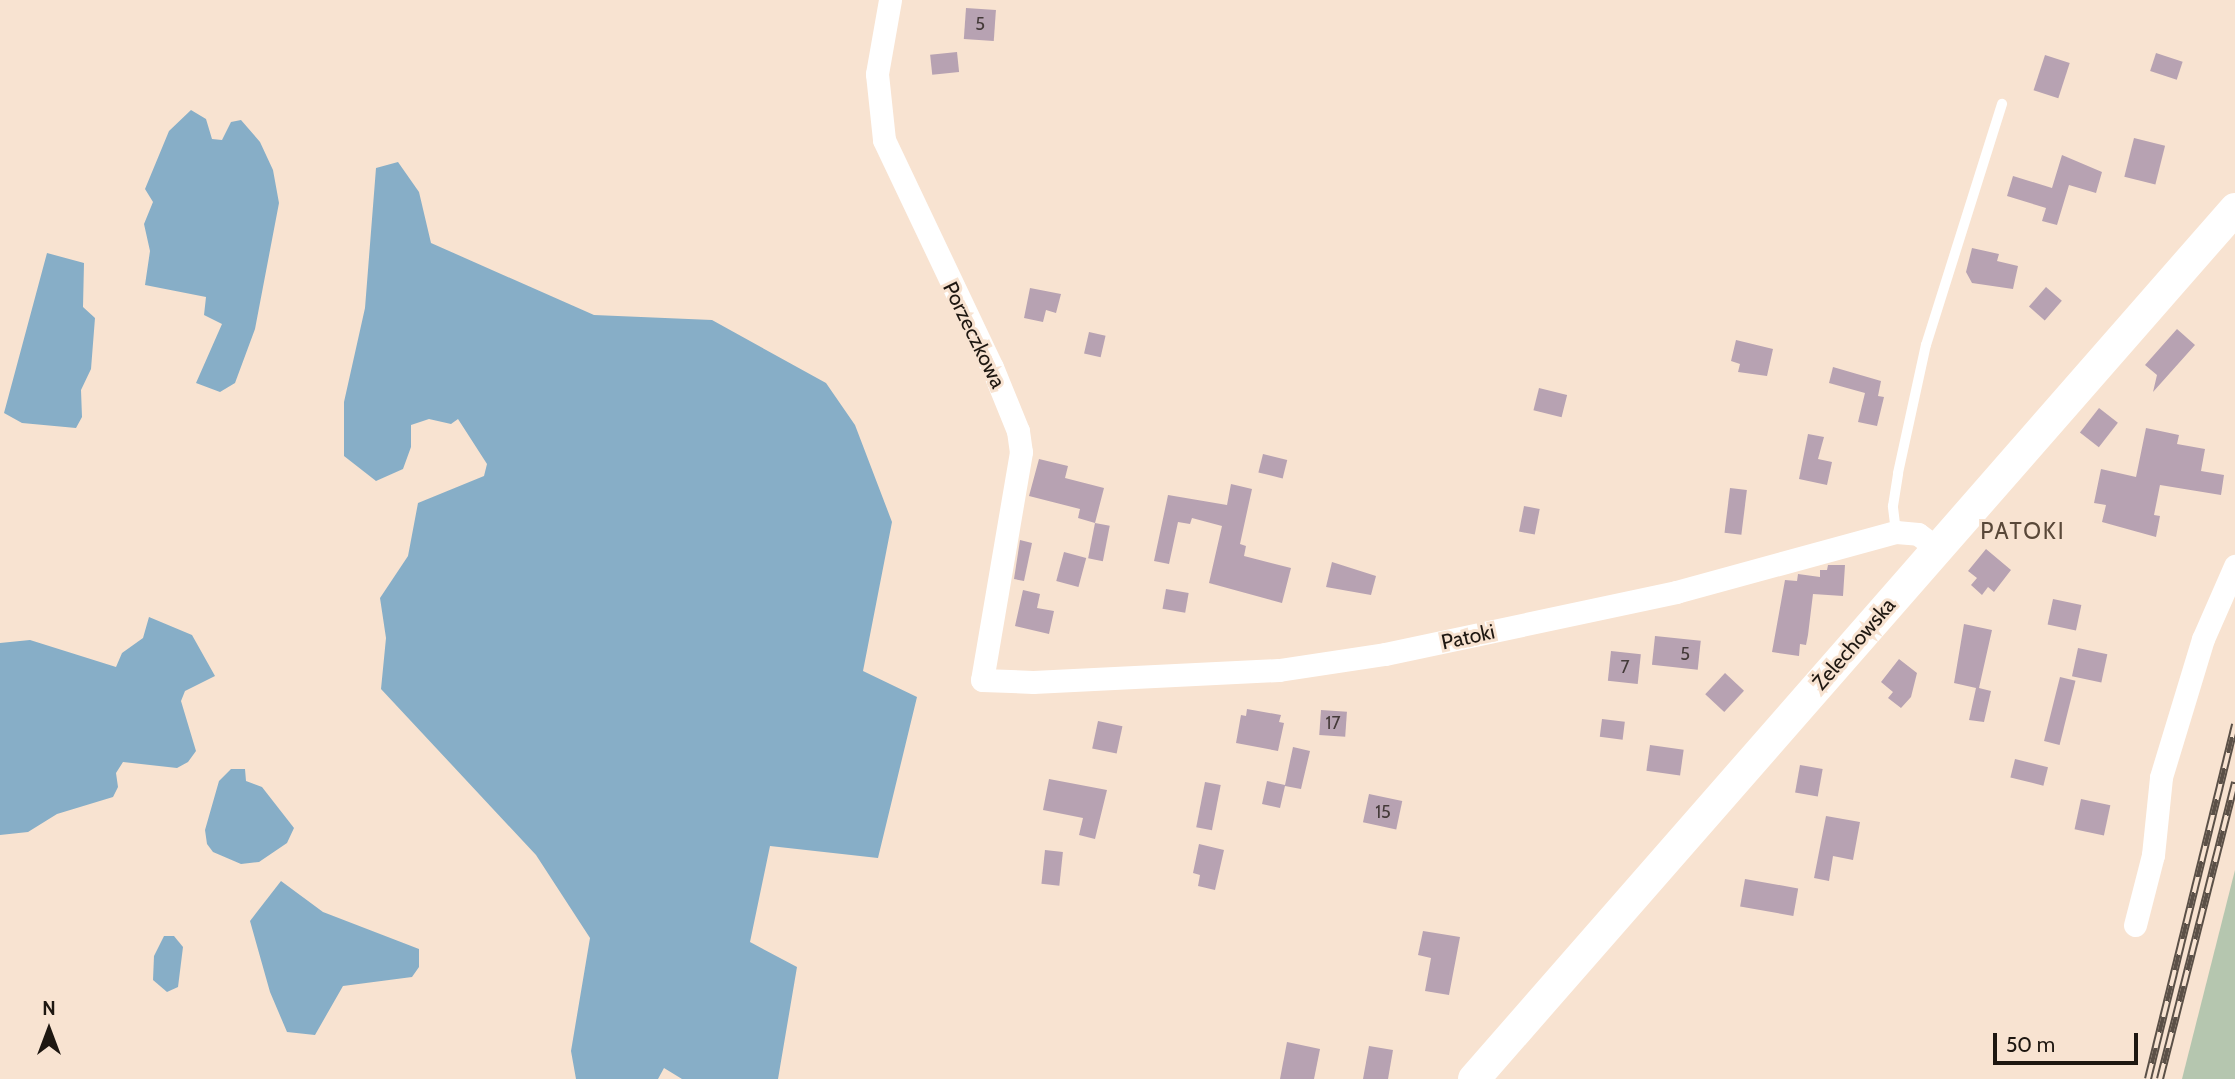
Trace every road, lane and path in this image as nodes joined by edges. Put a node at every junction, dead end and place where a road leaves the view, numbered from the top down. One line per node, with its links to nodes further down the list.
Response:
1 (890, 0): 7 (street, Porzeczkowa)
2 (2002, 104): 4 (lane)
3 (2235, 209): 5 (main road, Żelechowska)
4 (1896, 532): 5 (street); 7 (street, Patoki)
5 (1938, 549): 9 (main road, Żelechowska)
6 (2235, 566): 8 (street)
7 (982, 680)
8 (2135, 925)
9 (1474, 1079)

